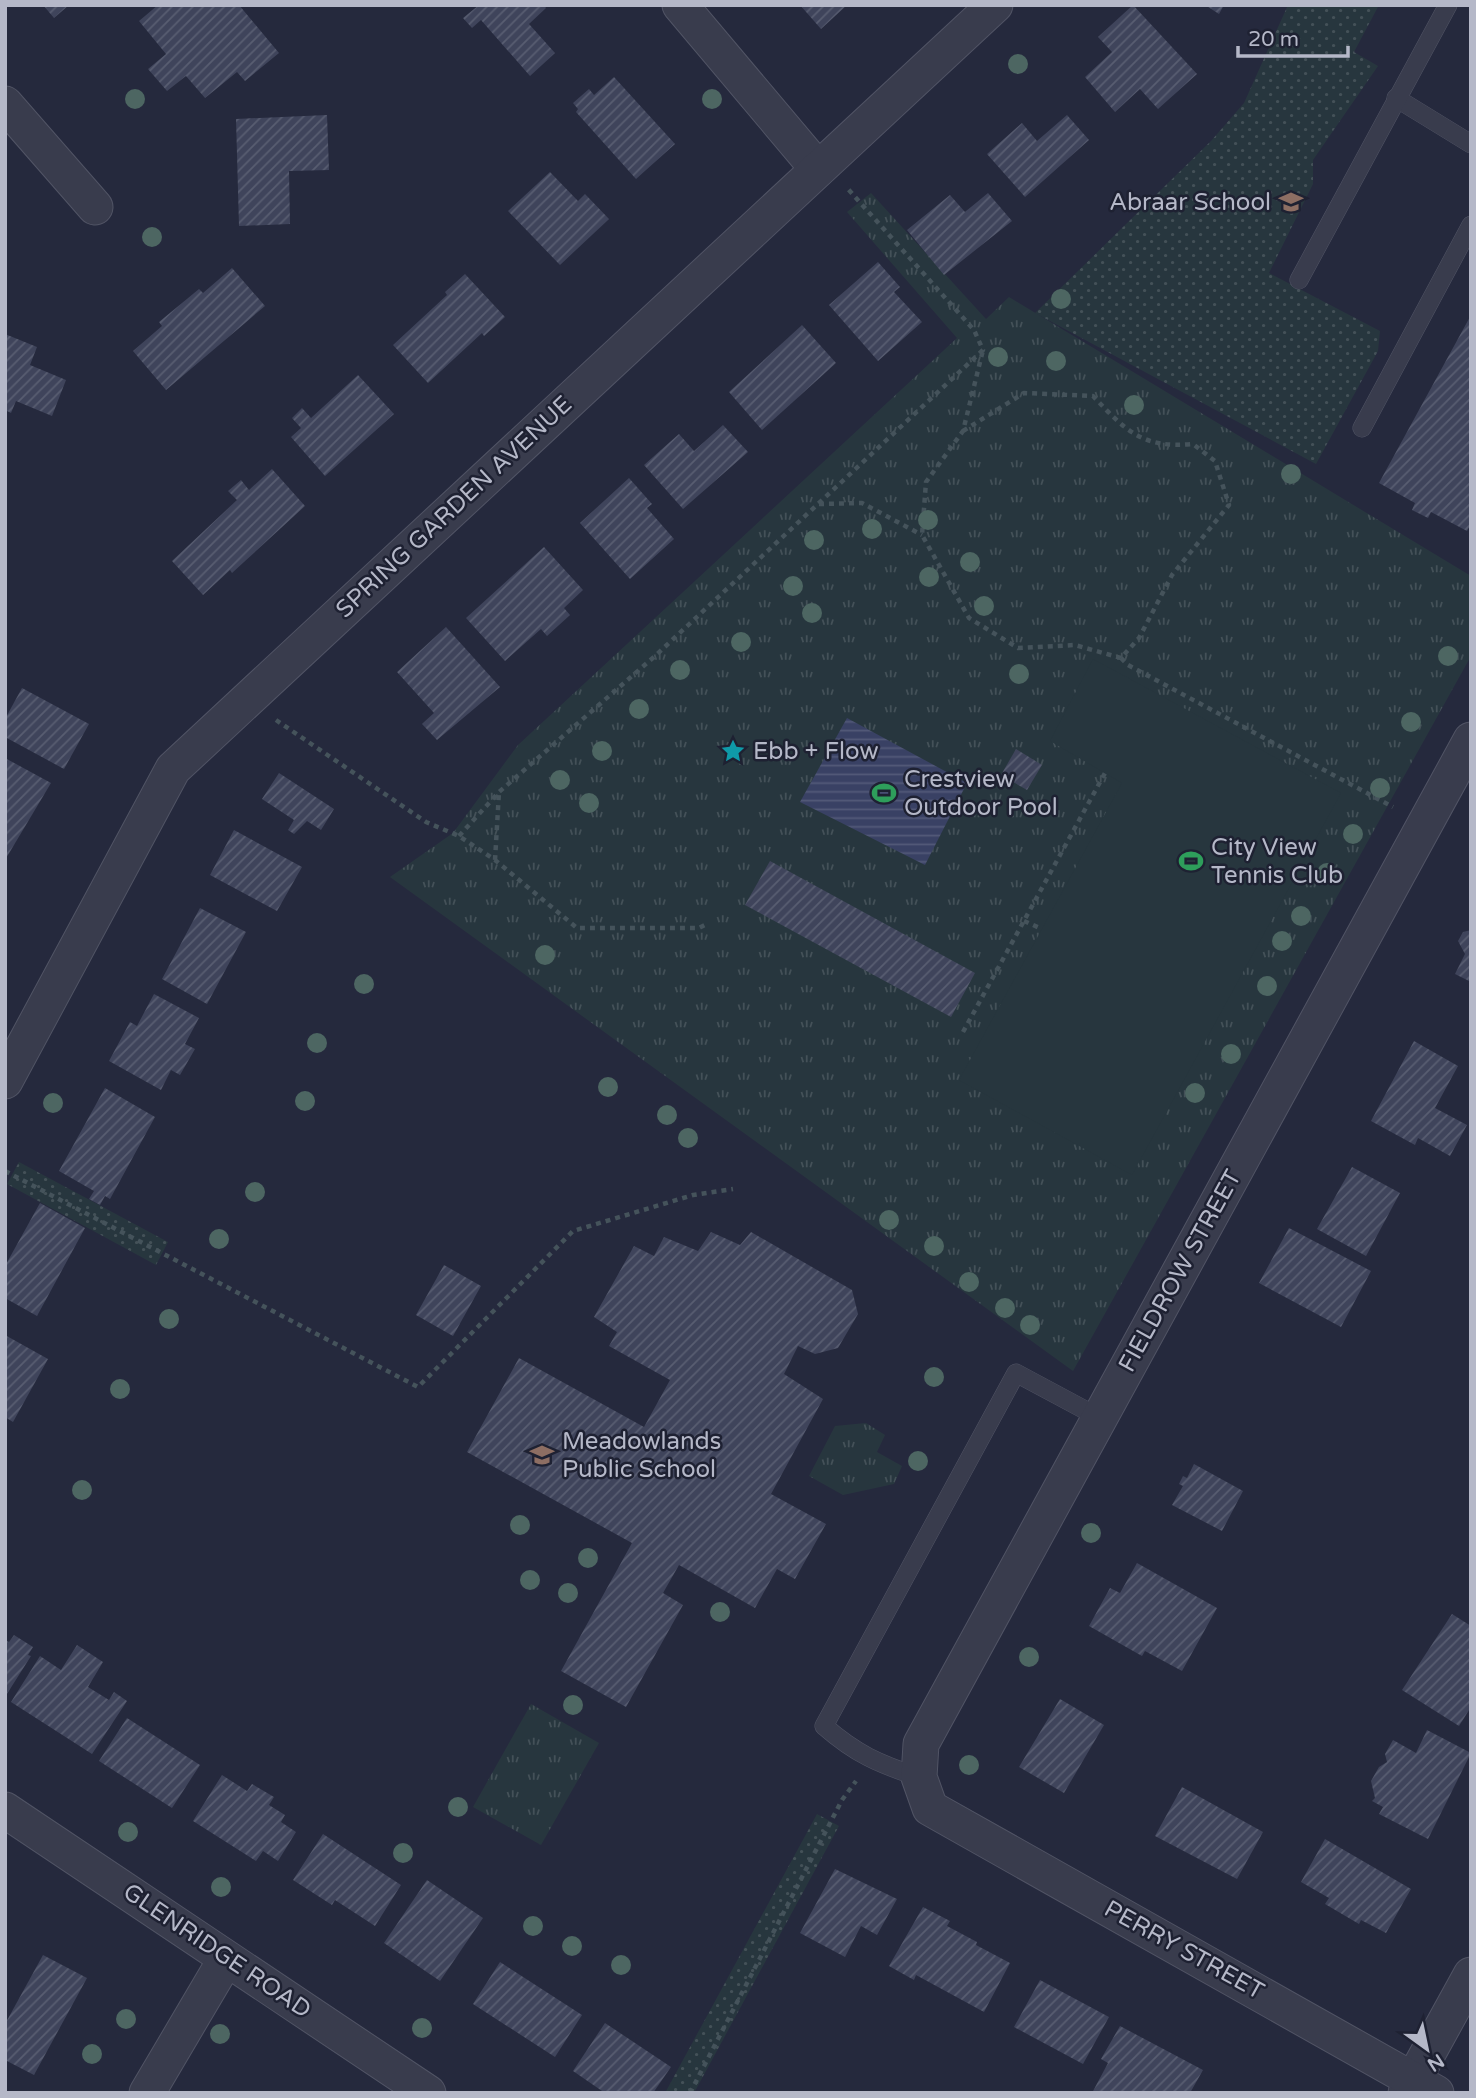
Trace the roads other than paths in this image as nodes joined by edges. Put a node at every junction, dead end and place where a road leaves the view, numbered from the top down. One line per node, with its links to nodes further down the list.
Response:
1 (680, 5): 7 (street)
2 (995, 5): 7 (street, SPRING GARDEN AVENUE)
3 (1448, 5): 4 (lane)
4 (1396, 98): 6 (lane); 10 (lane)
5 (5, 104): 8 (street)
6 (1471, 144)
7 (818, 169): 13 (street, SPRING GARDEN AVENUE)
8 (95, 207)
9 (1471, 225): 11 (lane)
10 (1299, 280)
11 (1362, 428)
12 (1471, 740): 14 (street, FIELDROW STREET)
13 (5, 1081)
14 (1100, 1418): 15 (street, FIELDROW STREET); 15 (lane)
15 (924, 1792): 19 (street, PERRY STREET)
16 (5, 1810): 17 (street, GLENRIDGE ROAD)
17 (226, 1959): 20 (street); 21 (street, GLENRIDGE ROAD)
18 (1471, 1975): 19 (street)
19 (1419, 2088)
20 (148, 2093)
21 (428, 2093)

